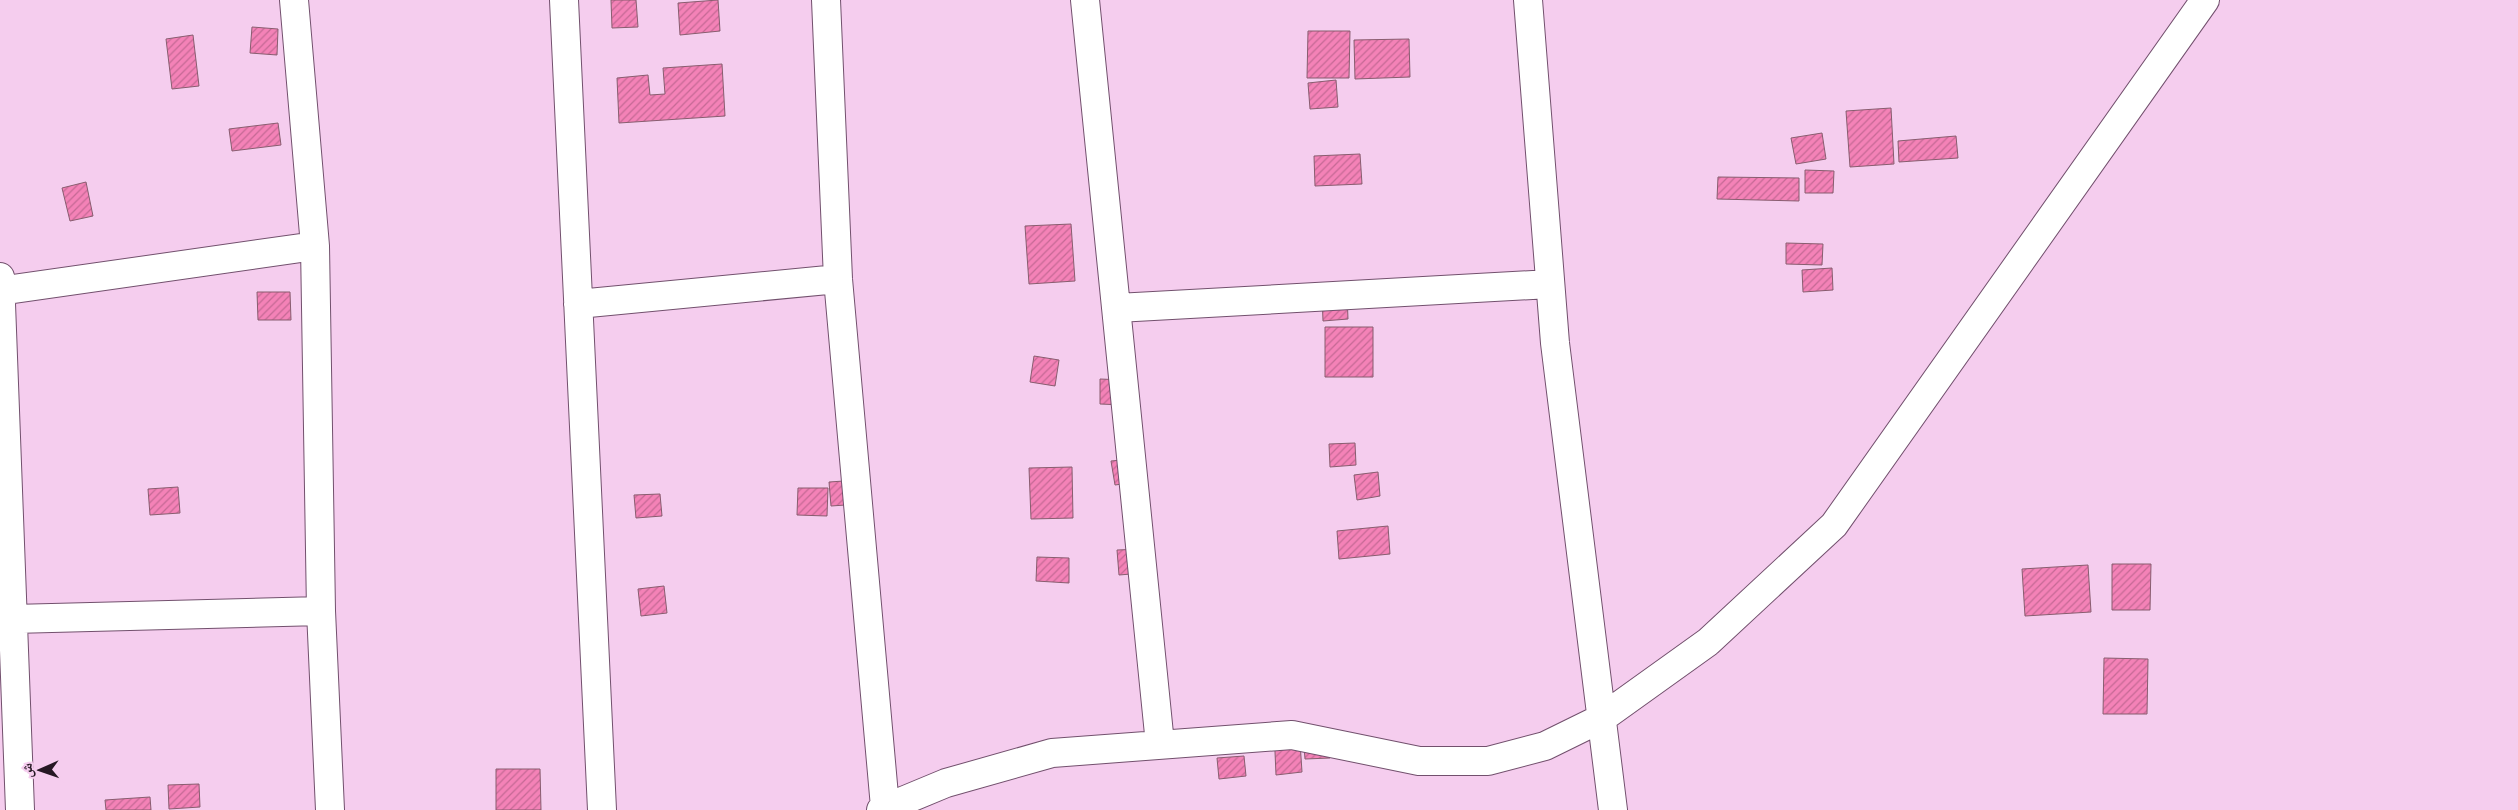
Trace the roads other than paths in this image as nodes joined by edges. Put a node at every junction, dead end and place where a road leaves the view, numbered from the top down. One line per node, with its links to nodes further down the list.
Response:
1 (294, 0): 7 (street)
2 (564, 0): 12 (street)
3 (826, 0): 9 (street)
4 (1085, 0): 13 (street)
5 (1528, 0): 10 (street)
6 (2205, 0): 16 (street)
7 (315, 246): 11 (street); 14 (street)
8 (0, 277): 11 (street)
9 (838, 279): 12 (street); 18 (street)
10 (1550, 284): 13 (street); 16 (street)
11 (0, 291): 15 (street)
12 (578, 304): 21 (street)
13 (1117, 308): 17 (street)
14 (321, 611): 15 (street); 20 (street)
15 (13, 620): 19 (street)
16 (1602, 718): 17 (street); 22 (street)
17 (1160, 744): 18 (street)
18 (883, 809)
19 (20, 810)
20 (330, 810)
21 (602, 810)
22 (1613, 810)

